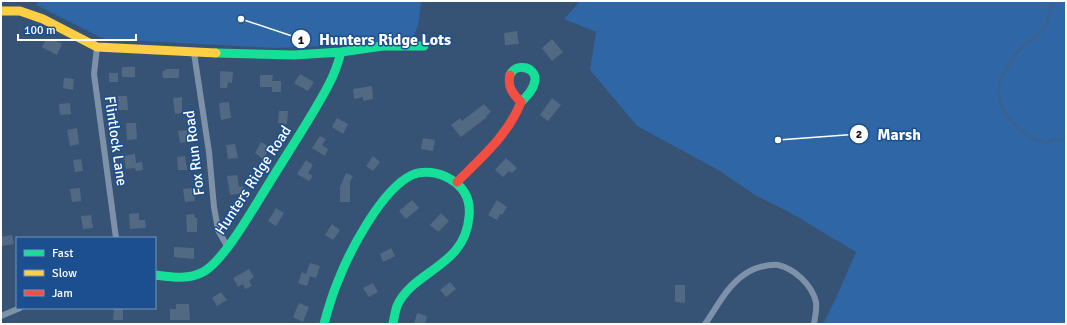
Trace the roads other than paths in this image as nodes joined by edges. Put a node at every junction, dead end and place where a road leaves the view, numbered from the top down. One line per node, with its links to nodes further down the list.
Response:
1 (1, 11): 3 (street)
2 (424, 46): 4 (street)
3 (96, 47): 5 (street); 8 (street, Flintlock Lane)
4 (341, 52): 5 (street); 9 (street, Hunters Ridge Road)
5 (194, 53): 9 (street, Fox Run Road)
6 (521, 102): 7 (street)
7 (456, 182): 13 (street); 14 (street)
8 (116, 237)
9 (227, 246): 10 (street, Hunters Ridge Road)
10 (156, 275)
11 (18, 309): 12 (street)
12 (1, 316)
13 (324, 324)
14 (393, 324)
15 (705, 324): 16 (street)
16 (814, 324)

